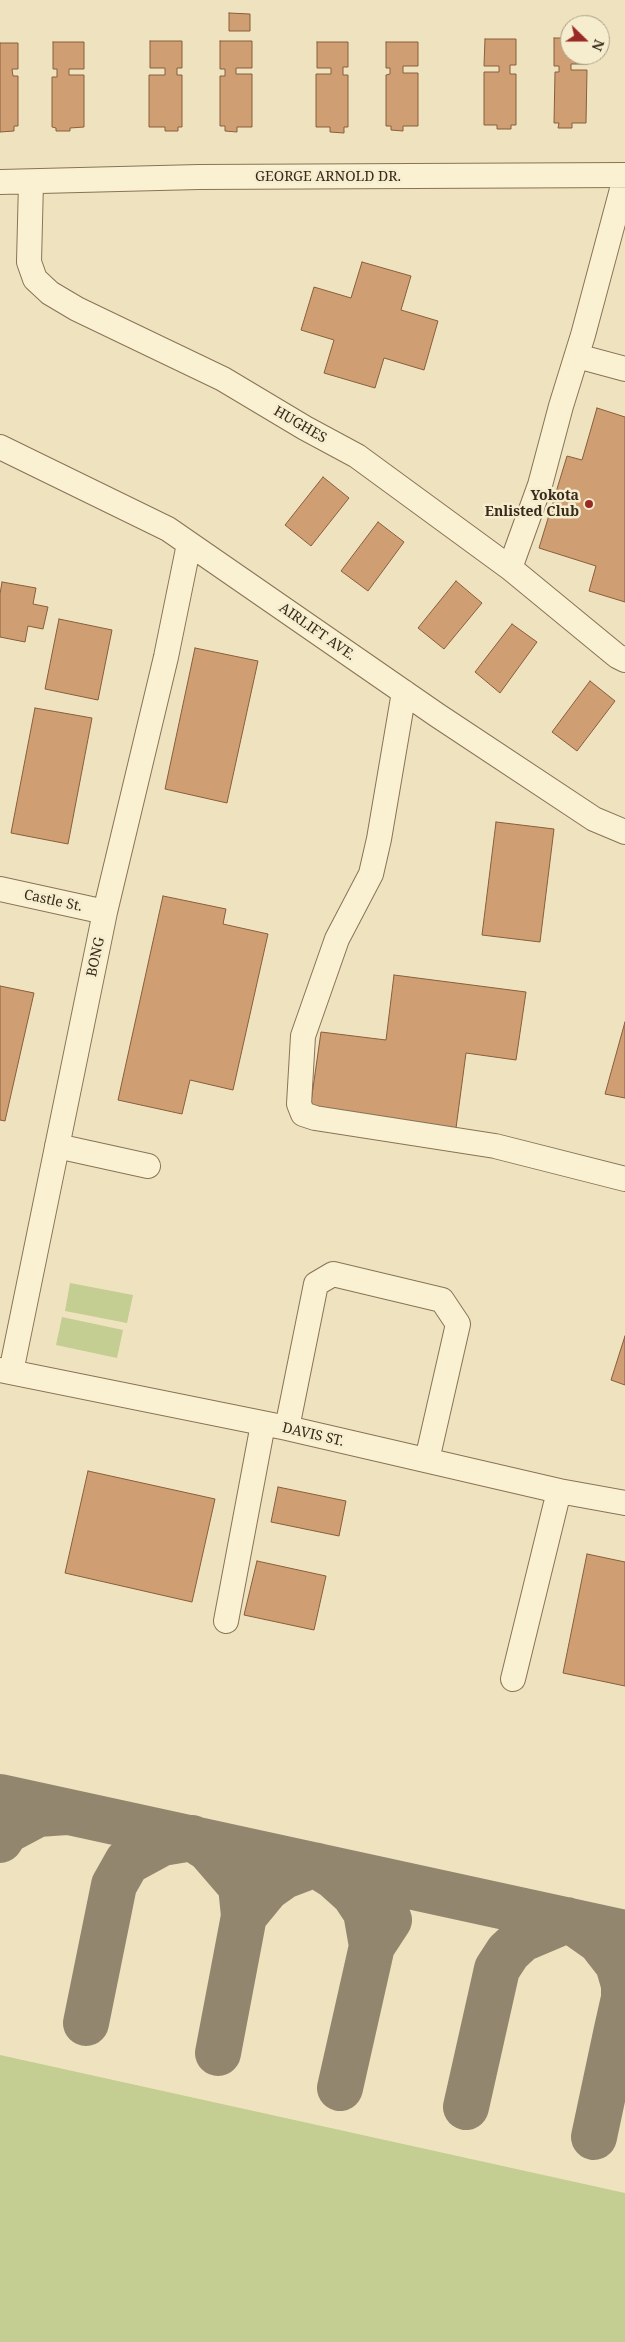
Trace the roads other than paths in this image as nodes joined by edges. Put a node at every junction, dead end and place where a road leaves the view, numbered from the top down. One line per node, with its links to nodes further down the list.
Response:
1 (625, 177): 3 (street, GEORGE ARNOLD DR.); 4 (street)
2 (0, 182): 3 (street, GEORGE ARNOLD DR.)
3 (31, 182): 9 (street, HUGHES)
4 (577, 356): 5 (street); 9 (street)
5 (617, 367): 6 (street)
6 (625, 382)
7 (0, 447): 8 (street, AIRLIFT AVE.)
8 (189, 544): 11 (street, AIRLIFT AVE.); 14 (street, BONG)
9 (510, 568): 10 (street, HUGHES)
10 (625, 660)
11 (404, 692): 12 (street, AIRLIFT AVE.); 17 (street)
12 (625, 832)
13 (0, 889): 14 (street, Castle St.)
14 (105, 912): 15 (street, BONG)
15 (57, 1146): 16 (street); 18 (street, BONG)
16 (148, 1166)
17 (625, 1179)
18 (5, 1371): 19 (street, DAVIS ST.)
19 (263, 1424): 20 (street, DAVIS ST.); 24 (street)
20 (287, 1428): 21 (street, DAVIS ST.); 21 (street)
21 (427, 1460): 22 (street, DAVIS ST.)
22 (559, 1491): 23 (street, DAVIS ST.); 25 (street)
23 (625, 1504)
24 (226, 1621)
25 (512, 1680)

